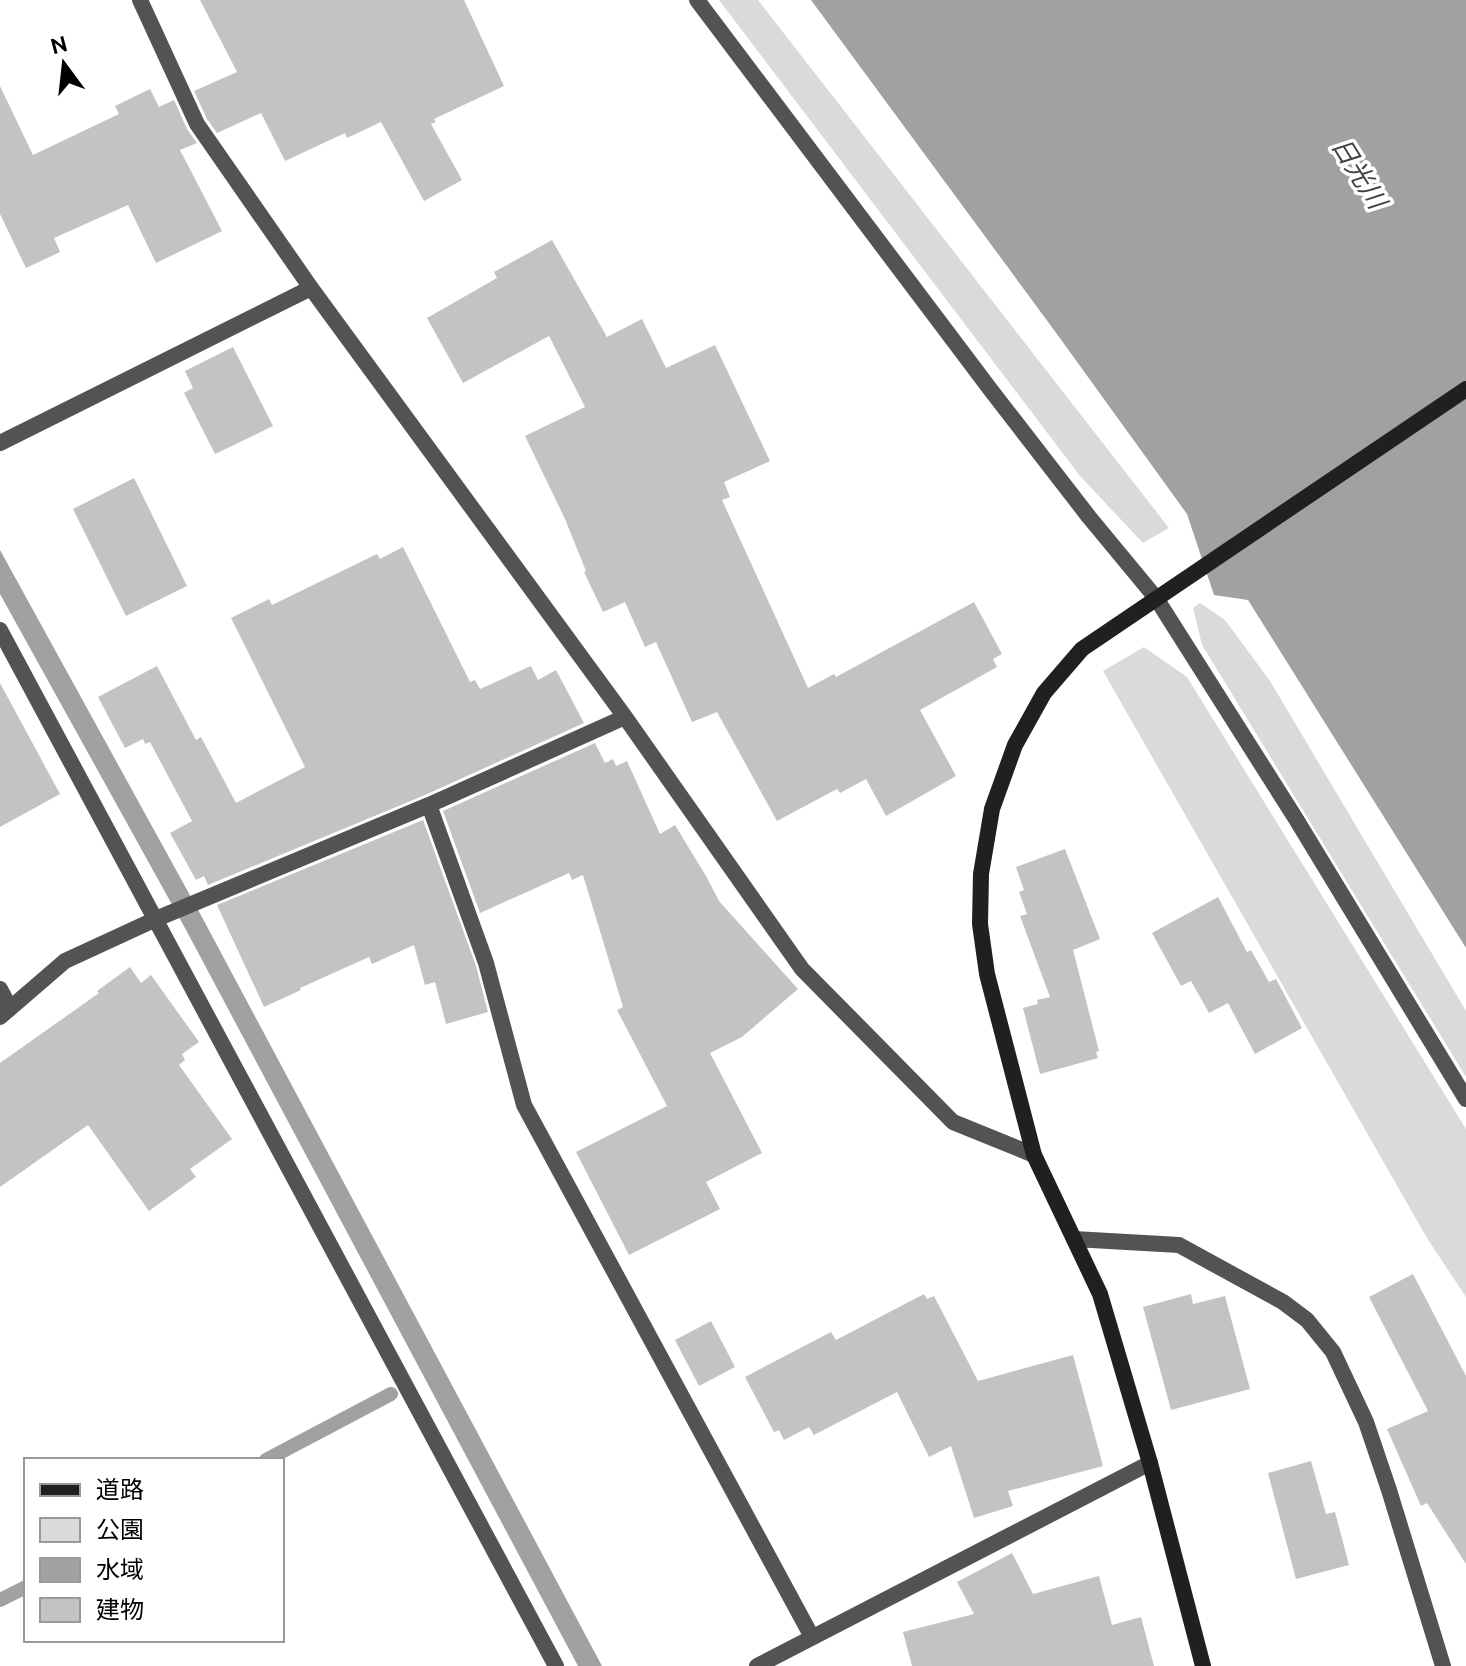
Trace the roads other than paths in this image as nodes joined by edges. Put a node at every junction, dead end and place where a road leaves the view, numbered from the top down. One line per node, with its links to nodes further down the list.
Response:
1 (140, 0): 3 (street)
2 (697, 0): 6 (street)
3 (311, 288): 5 (street); 8 (street)
4 (1466, 389): 6 (street)
5 (0, 443)
6 (1156, 598): 13 (street); 14 (street)
7 (0, 630): 10 (street)
8 (625, 717): 9 (street); 14 (street)
9 (429, 805): 10 (street); 17 (street)
10 (163, 916): 12 (street); 18 (street)
11 (0, 989): 12 (street)
12 (5, 1012)
13 (1466, 1099)
14 (1034, 1155): 15 (street)
15 (1074, 1239): 16 (street); 21 (street)
16 (1150, 1463): 17 (street); 20 (street)
17 (812, 1637): 19 (street)
18 (556, 1666)
19 (757, 1666)
20 (1203, 1666)
21 (1443, 1666)

